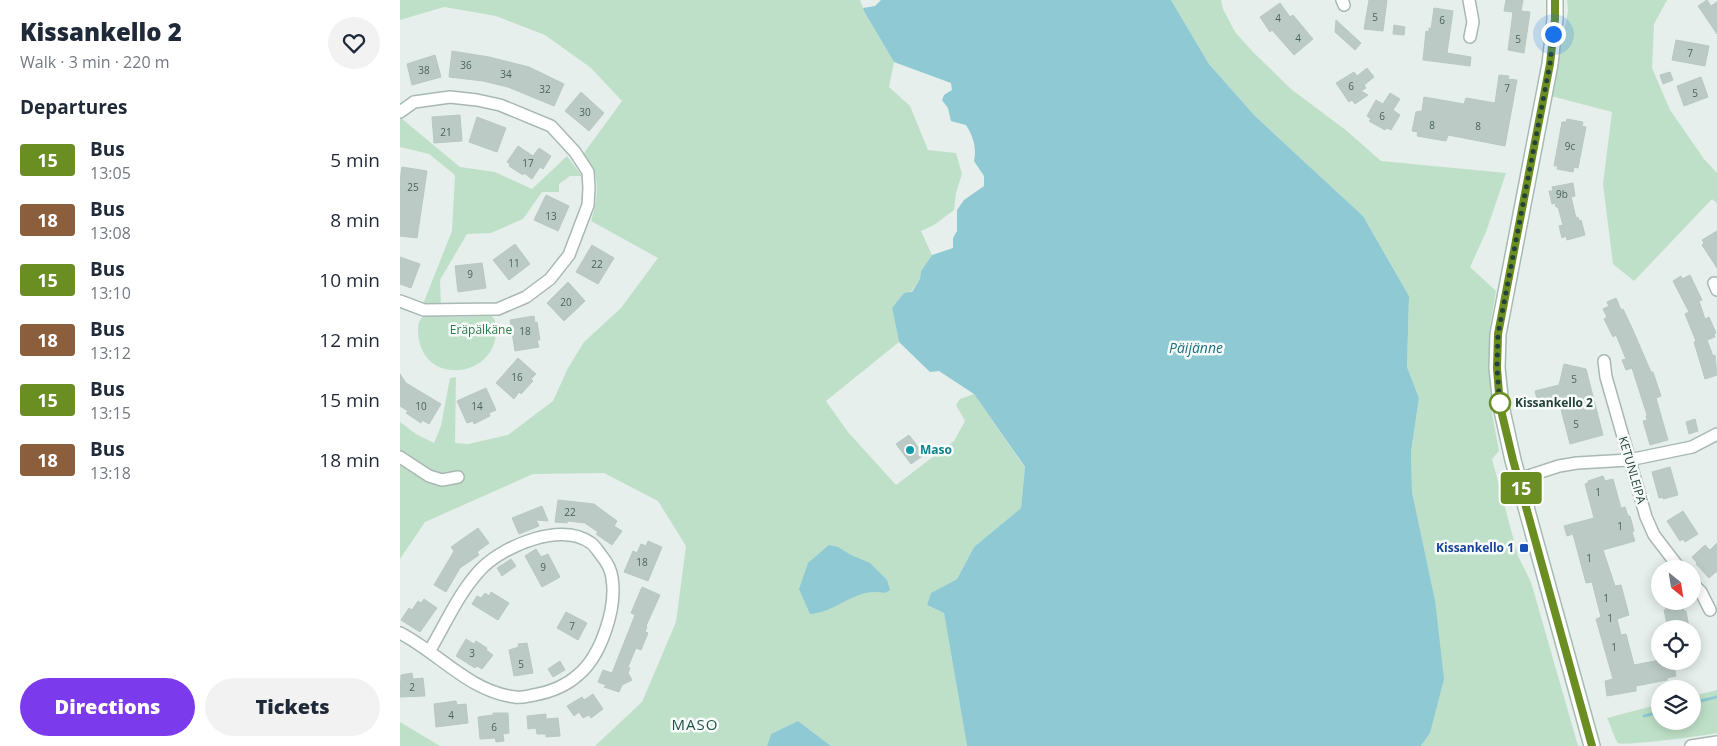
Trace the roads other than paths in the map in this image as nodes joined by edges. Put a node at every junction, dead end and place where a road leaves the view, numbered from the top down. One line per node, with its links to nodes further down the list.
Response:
1 (1469, 0): 3 (street)
2 (1555, 0): 11 (street)
3 (1470, 37)
4 (400, 112): 5 (street)
5 (400, 302)
6 (1604, 361): 9 (street, KETUNLEIPÄ)
7 (1717, 434): 9 (street)
8 (400, 457): 10 (street)
9 (1629, 460): 11 (street); 12 (street, KETUNLEIPÄ)
10 (458, 477)
11 (1518, 479): 18 (street)
12 (1673, 560)
13 (1701, 592): 14 (street)
14 (1710, 610)
15 (400, 633): 16 (street)
16 (430, 650): 16 (street)
17 (1717, 742): 19 (street)
18 (1592, 746)
19 (1691, 746)

